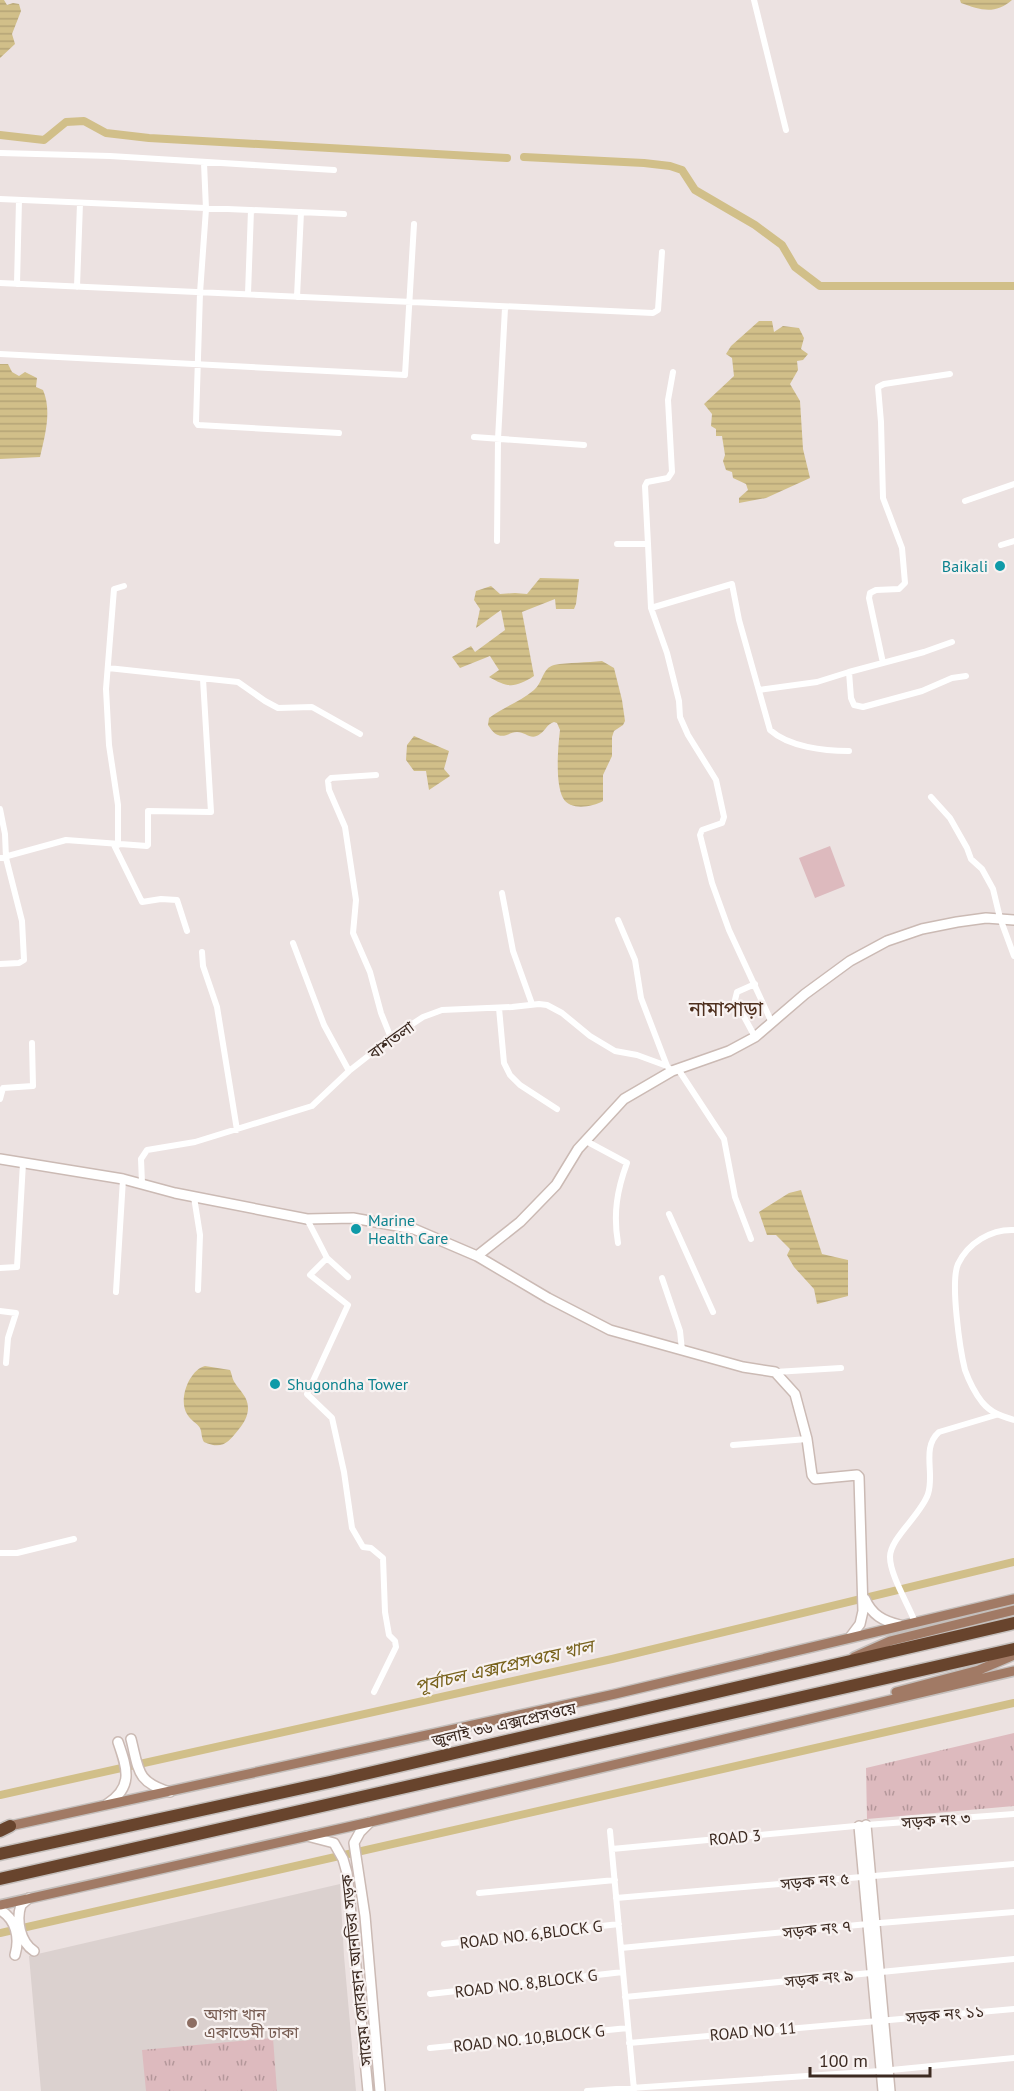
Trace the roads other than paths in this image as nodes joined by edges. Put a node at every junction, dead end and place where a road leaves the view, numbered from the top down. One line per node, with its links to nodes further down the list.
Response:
1 (754, 0): 2 (street)
2 (786, 130)
3 (0, 153): 4 (street)
4 (204, 163): 5 (street); 9 (street)
5 (334, 170)
6 (0, 199): 7 (street)
7 (19, 200): 8 (street); 16 (street)
8 (80, 203): 9 (street); 17 (street)
9 (206, 209): 10 (street); 18 (street)
10 (251, 210): 11 (street); 19 (street)
11 (301, 212): 12 (street); 20 (street)
12 (344, 214)
13 (414, 224): 21 (street)
14 (662, 252): 22 (street)
15 (0, 283): 16 (street)
16 (17, 284): 17 (street)
17 (77, 287): 18 (street)
18 (200, 293): 19 (street); 24 (street)
19 (249, 294): 20 (street)
20 (297, 297): 21 (street)
21 (410, 303): 22 (street); 24 (street)
22 (505, 308): 29 (street)
23 (0, 354): 24 (street)
24 (197, 364): 27 (street)
25 (673, 372): 36 (street)
26 (950, 374): 41 (street)
27 (339, 433)
28 (474, 437): 29 (street)
29 (498, 439): 30 (street); 33 (street)
30 (584, 445)
31 (1014, 484): 32 (street)
32 (965, 501)
33 (497, 541)
34 (1014, 541): 37 (street)
35 (617, 544): 36 (street)
36 (648, 544): 39 (street)
37 (1001, 545)
38 (124, 585): 42 (street)
39 (651, 608): 46 (street); 63 (street)
40 (952, 642): 41 (street)
41 (883, 663): 43 (street)
42 (108, 668): 45 (street); 52 (street)
43 (849, 672): 44 (street); 46 (street)
44 (966, 676)
45 (203, 679): 47 (street); 52 (street)
46 (759, 690): 48 (street)
47 (360, 734)
48 (849, 751)
49 (376, 775): 68 (street)
50 (931, 797): 55 (street)
51 (0, 809): 53 (street)
52 (116, 845): 53 (street); 58 (street)
53 (3, 858): 62 (street)
54 (502, 893): 64 (street)
55 (1000, 918): 57 (street); 61 (street); 66 (street)
56 (618, 920): 70 (street)
57 (1014, 920)
58 (187, 931)
59 (293, 942): 71 (street)
60 (202, 952): 74 (street)
61 (1014, 956)
62 (0, 964)
63 (755, 984): 66 (street); 67 (street)
64 (532, 1004): 65 (street, বাশতলা); 70 (street, বাশতলা)
65 (499, 1008): 68 (street, বাশতলা); 73 (street)
66 (772, 1023): 67 (street)
67 (755, 1037): 70 (street)
68 (391, 1038): 71 (street, বাশতলা)
69 (32, 1043): 72 (street)
70 (672, 1069): 75 (street); 84 (street)
71 (349, 1071): 74 (street, বাশতলা)
72 (0, 1099)
73 (557, 1109)
74 (237, 1130): 79 (street, বাশতলা)
75 (586, 1141): 85 (street); 86 (street)
76 (0, 1159): 77 (street)
77 (23, 1162): 78 (street); 88 (street)
78 (123, 1179): 79 (street); 92 (street)
79 (142, 1183): 80 (street)
80 (194, 1197): 82 (street); 91 (street)
81 (669, 1214): 94 (street)
82 (307, 1219): 86 (street); 87 (street)
83 (1014, 1230): 99 (street)
84 (751, 1239)
85 (618, 1243)
86 (477, 1256): 95 (street)
87 (327, 1258): 89 (street); 116 (street)
88 (0, 1268)
89 (348, 1277)
90 (662, 1278): 95 (street)
91 (198, 1290)
92 (116, 1292)
93 (0, 1311): 96 (street)
94 (713, 1312)
95 (682, 1350): 98 (street)
96 (6, 1363)
97 (841, 1368): 98 (street)
98 (775, 1372): 101 (street)
99 (996, 1415): 100 (street); 108 (street)
100 (1014, 1420)
101 (807, 1439): 102 (street); 105 (street)
102 (734, 1445)
103 (74, 1539): 104 (street)
104 (0, 1553)
105 (864, 1596): 110 (street); 111 (street)
106 (1014, 1599): 108 (main road)
107 (1014, 1610): 114 (main road)
108 (915, 1622): 110 (main road)
109 (1014, 1623): 114 (highway, জুলাই ৩৬ এক্সপ্রেসওয়ে)
110 (900, 1625): 111 (main road)
111 (851, 1636): 120 (main road)
112 (1014, 1650): 132 (highway)
113 (1014, 1656): 117 (main road)
114 (844, 1661): 129 (highway, জুলাই ৩৬ এক্সপ্রেসওয়ে)
115 (1014, 1671): 117 (main road)
116 (374, 1692)
117 (871, 1704): 123 (main road)
118 (131, 1739): 120 (street)
119 (118, 1742): 121 (street)
120 (170, 1792): 121 (main road)
121 (103, 1807): 125 (main road)
122 (1014, 1814): 124 (street, সড়ক নং ৩)
123 (370, 1822): 127 (main road); 159 (street, সায়েম সোবহান আনভির সড়ক)
124 (862, 1825): 128 (street, ROAD 3); 131 (street)
125 (3, 1829)
126 (610, 1831): 128 (street)
127 (307, 1836): 135 (main road); 158 (street, সায়েম সোবহান আনভির সড়ক)
128 (612, 1849): 133 (street)
129 (0, 1854)
130 (1014, 1864): 131 (street, সড়ক নং ৫)
131 (867, 1877): 136 (street, সড়ক নং ৫); 140 (street)
132 (0, 1879)
133 (615, 1880): 134 (street); 136 (street)
134 (479, 1893)
135 (29, 1898): 137 (main road); 143 (street)
136 (616, 1898): 139 (street)
137 (1, 1909): 144 (street)
138 (1014, 1912): 140 (street, সড়ক নং ৭)
139 (619, 1924): 141 (street, ROAD NO. 6,BLOCK G); 142 (street)
140 (871, 1924): 142 (street, সড়ক নং ৭); 147 (street)
141 (444, 1944)
142 (621, 1948): 146 (street)
143 (32, 1949)
144 (16, 1952)
145 (1014, 1959): 147 (street, সড়ক নং ৯)
146 (623, 1972): 148 (street, ROAD NO. 8,BLOCK G); 149 (street)
147 (876, 1972): 149 (street, সড়ক নং ৯); 151 (street)
148 (430, 1994)
149 (625, 1997): 152 (street)
150 (1014, 2009): 151 (street, সড়ক নং ১১)
151 (880, 2020): 153 (street, ROAD NO 11); 156 (street)
152 (628, 2028): 153 (street); 154 (street, ROAD NO. 10,BLOCK G)
153 (629, 2043): 157 (street)
154 (430, 2048)
155 (1014, 2058): 156 (street)
156 (885, 2070): 157 (street); 161 (street); 162 (street)
157 (634, 2089): 160 (street)
158 (368, 2091)
159 (380, 2091)
160 (588, 2091)
161 (883, 2091)
162 (890, 2091)

